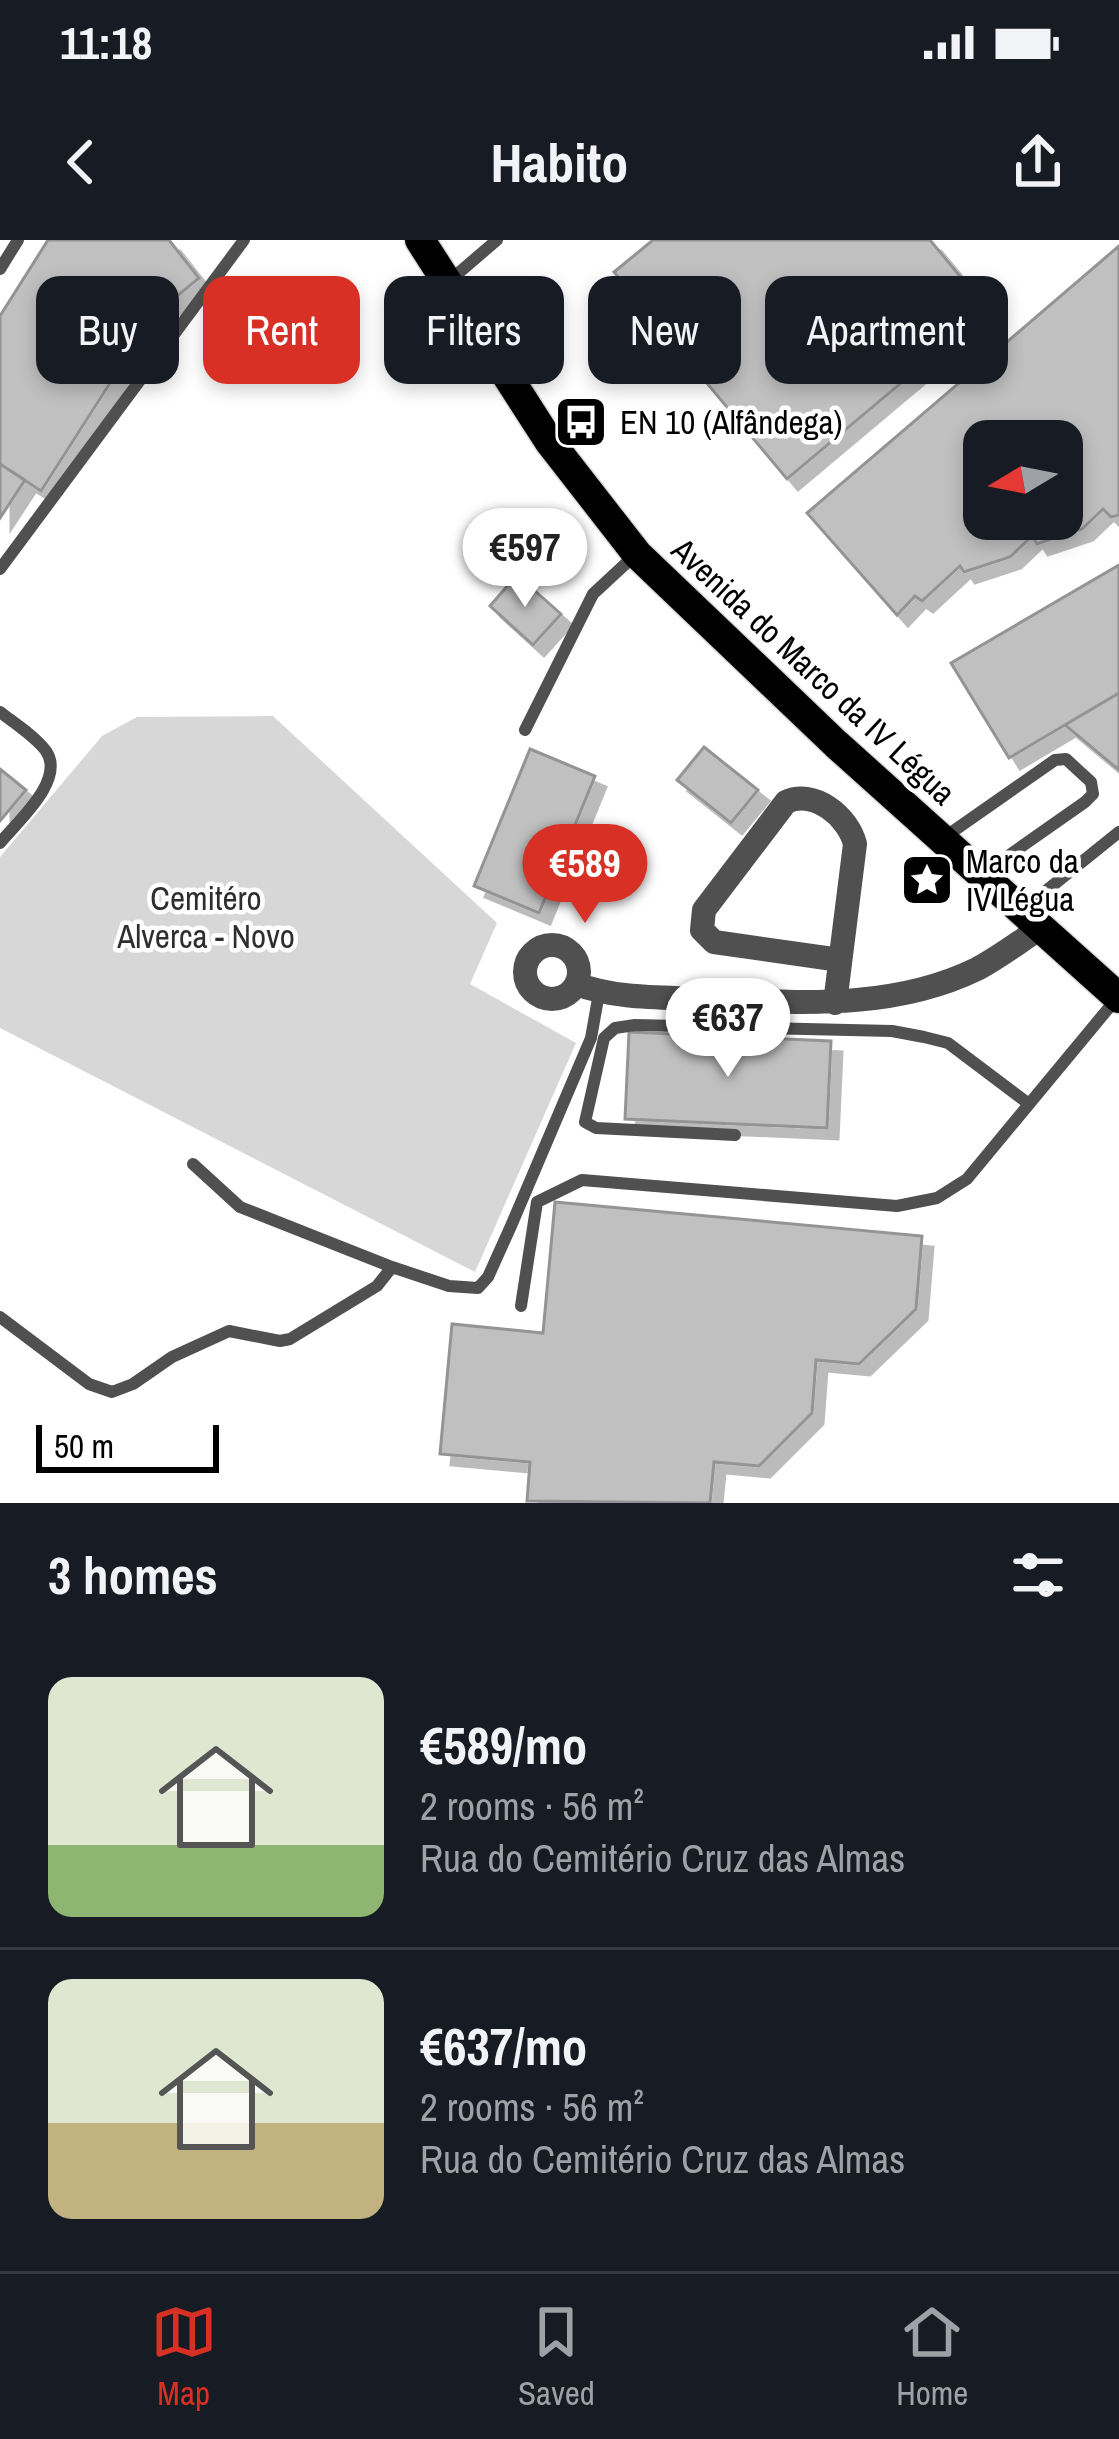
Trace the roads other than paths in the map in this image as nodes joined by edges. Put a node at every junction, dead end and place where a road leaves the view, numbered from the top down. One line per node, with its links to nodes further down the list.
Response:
1 (18, 240): 5 (lane)
2 (244, 240): 10 (lane)
3 (420, 240): 6 (main road, Avenida do Marco da IV Légua)
4 (497, 240): 7 (lane)
5 (0, 269)
6 (443, 276)
7 (454, 276)
8 (513, 384): 9 (main road, Avenida do Marco da IV Légua)
9 (637, 554): 12 (lane); 14 (main road, Avenida do Marco da IV Légua)
10 (0, 569)
11 (0, 712): 15 (lane)
12 (525, 730)
13 (1119, 832): 17 (lane)
14 (940, 840): 16 (main road, Avenida do Marco da IV Légua); 16 (lane)
15 (0, 843)
16 (980, 876): 17 (main road, Avenida do Marco da IV Légua)
17 (1029, 920): 20 (main road, Avenida do Marco da IV Légua); 21 (street)
18 (840, 960): 18 (street); 21 (street)
19 (588, 988): 21 (street); 25 (lane)
20 (1118, 998): 22 (lane)
21 (835, 1003)
22 (1029, 1103): 23 (lane); 26 (lane)
23 (735, 1135)
24 (193, 1164): 25 (lane)
25 (392, 1267): 27 (lane)
26 (520, 1306)
27 (0, 1317)

